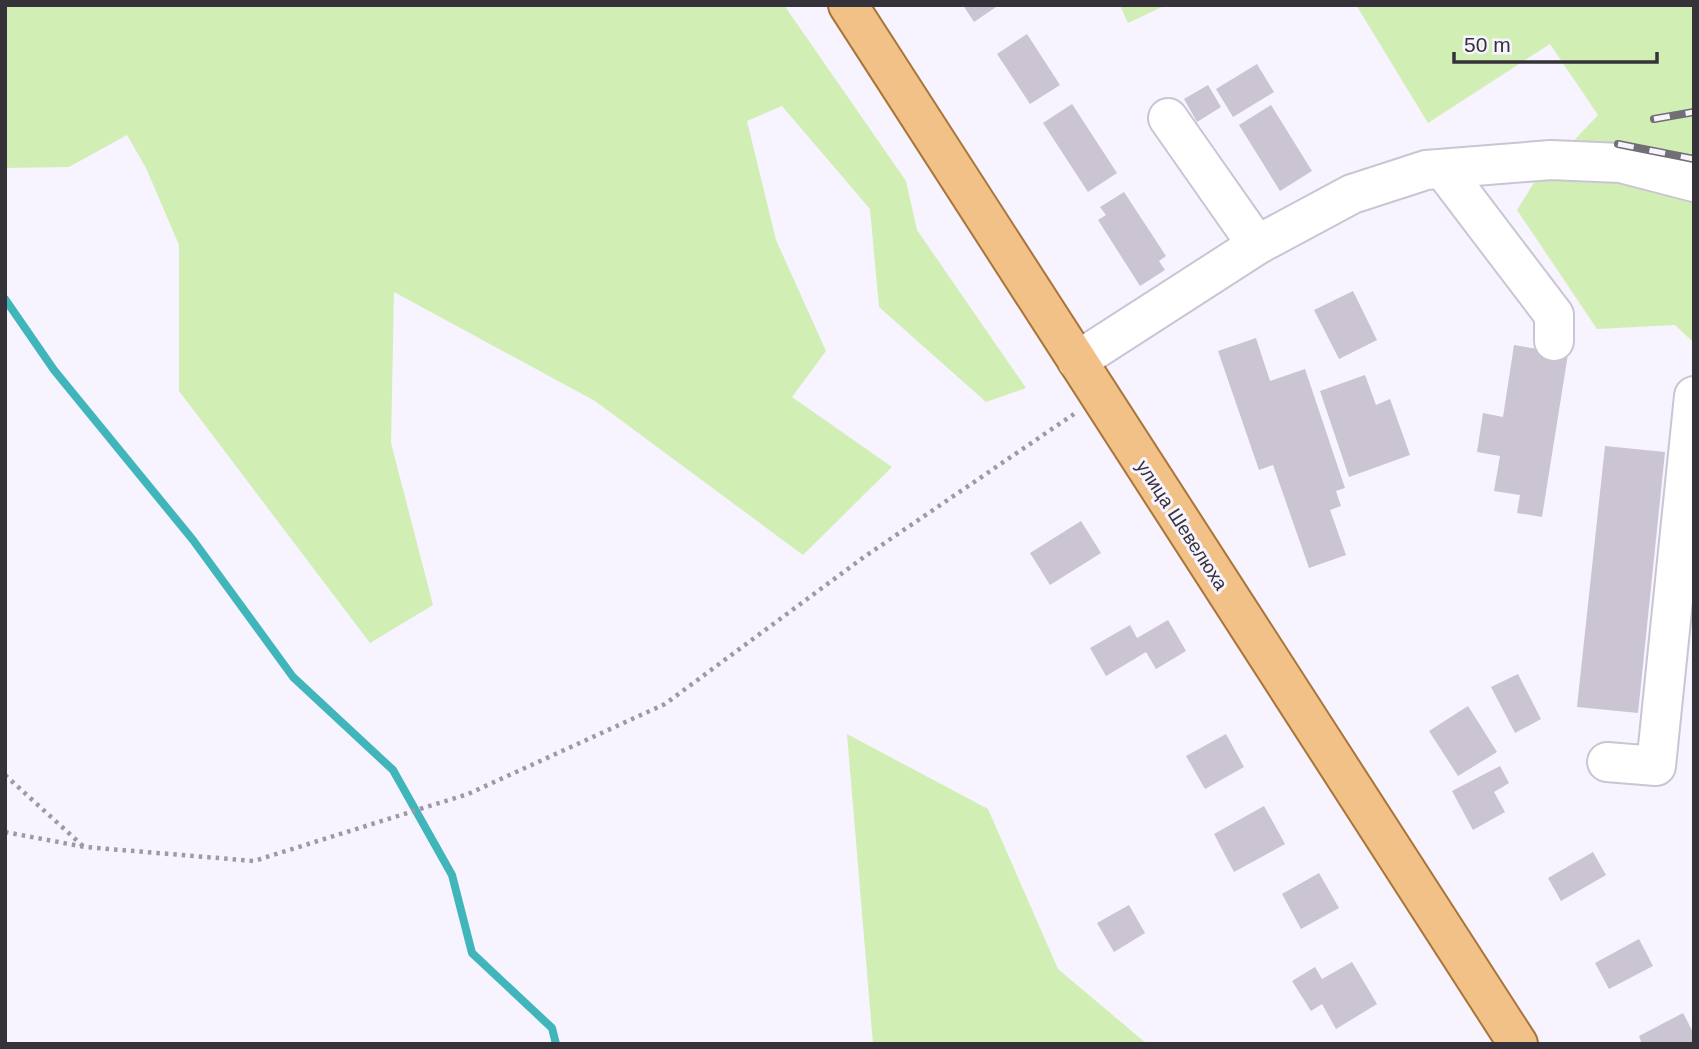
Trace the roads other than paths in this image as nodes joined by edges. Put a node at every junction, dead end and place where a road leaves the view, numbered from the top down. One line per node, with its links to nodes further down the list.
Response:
1 (848, 5): 7 (main road, улица Шевелюха)
2 (1168, 118): 5 (lane)
3 (1443, 169): 4 (lane); 5 (lane); 6 (lane)
4 (1694, 182)
5 (1257, 245): 7 (lane)
6 (1554, 341)
7 (1077, 361): 10 (main road, улица Шевелюха)
8 (1694, 396): 9 (lane)
9 (1607, 762)
10 (1518, 1044)

